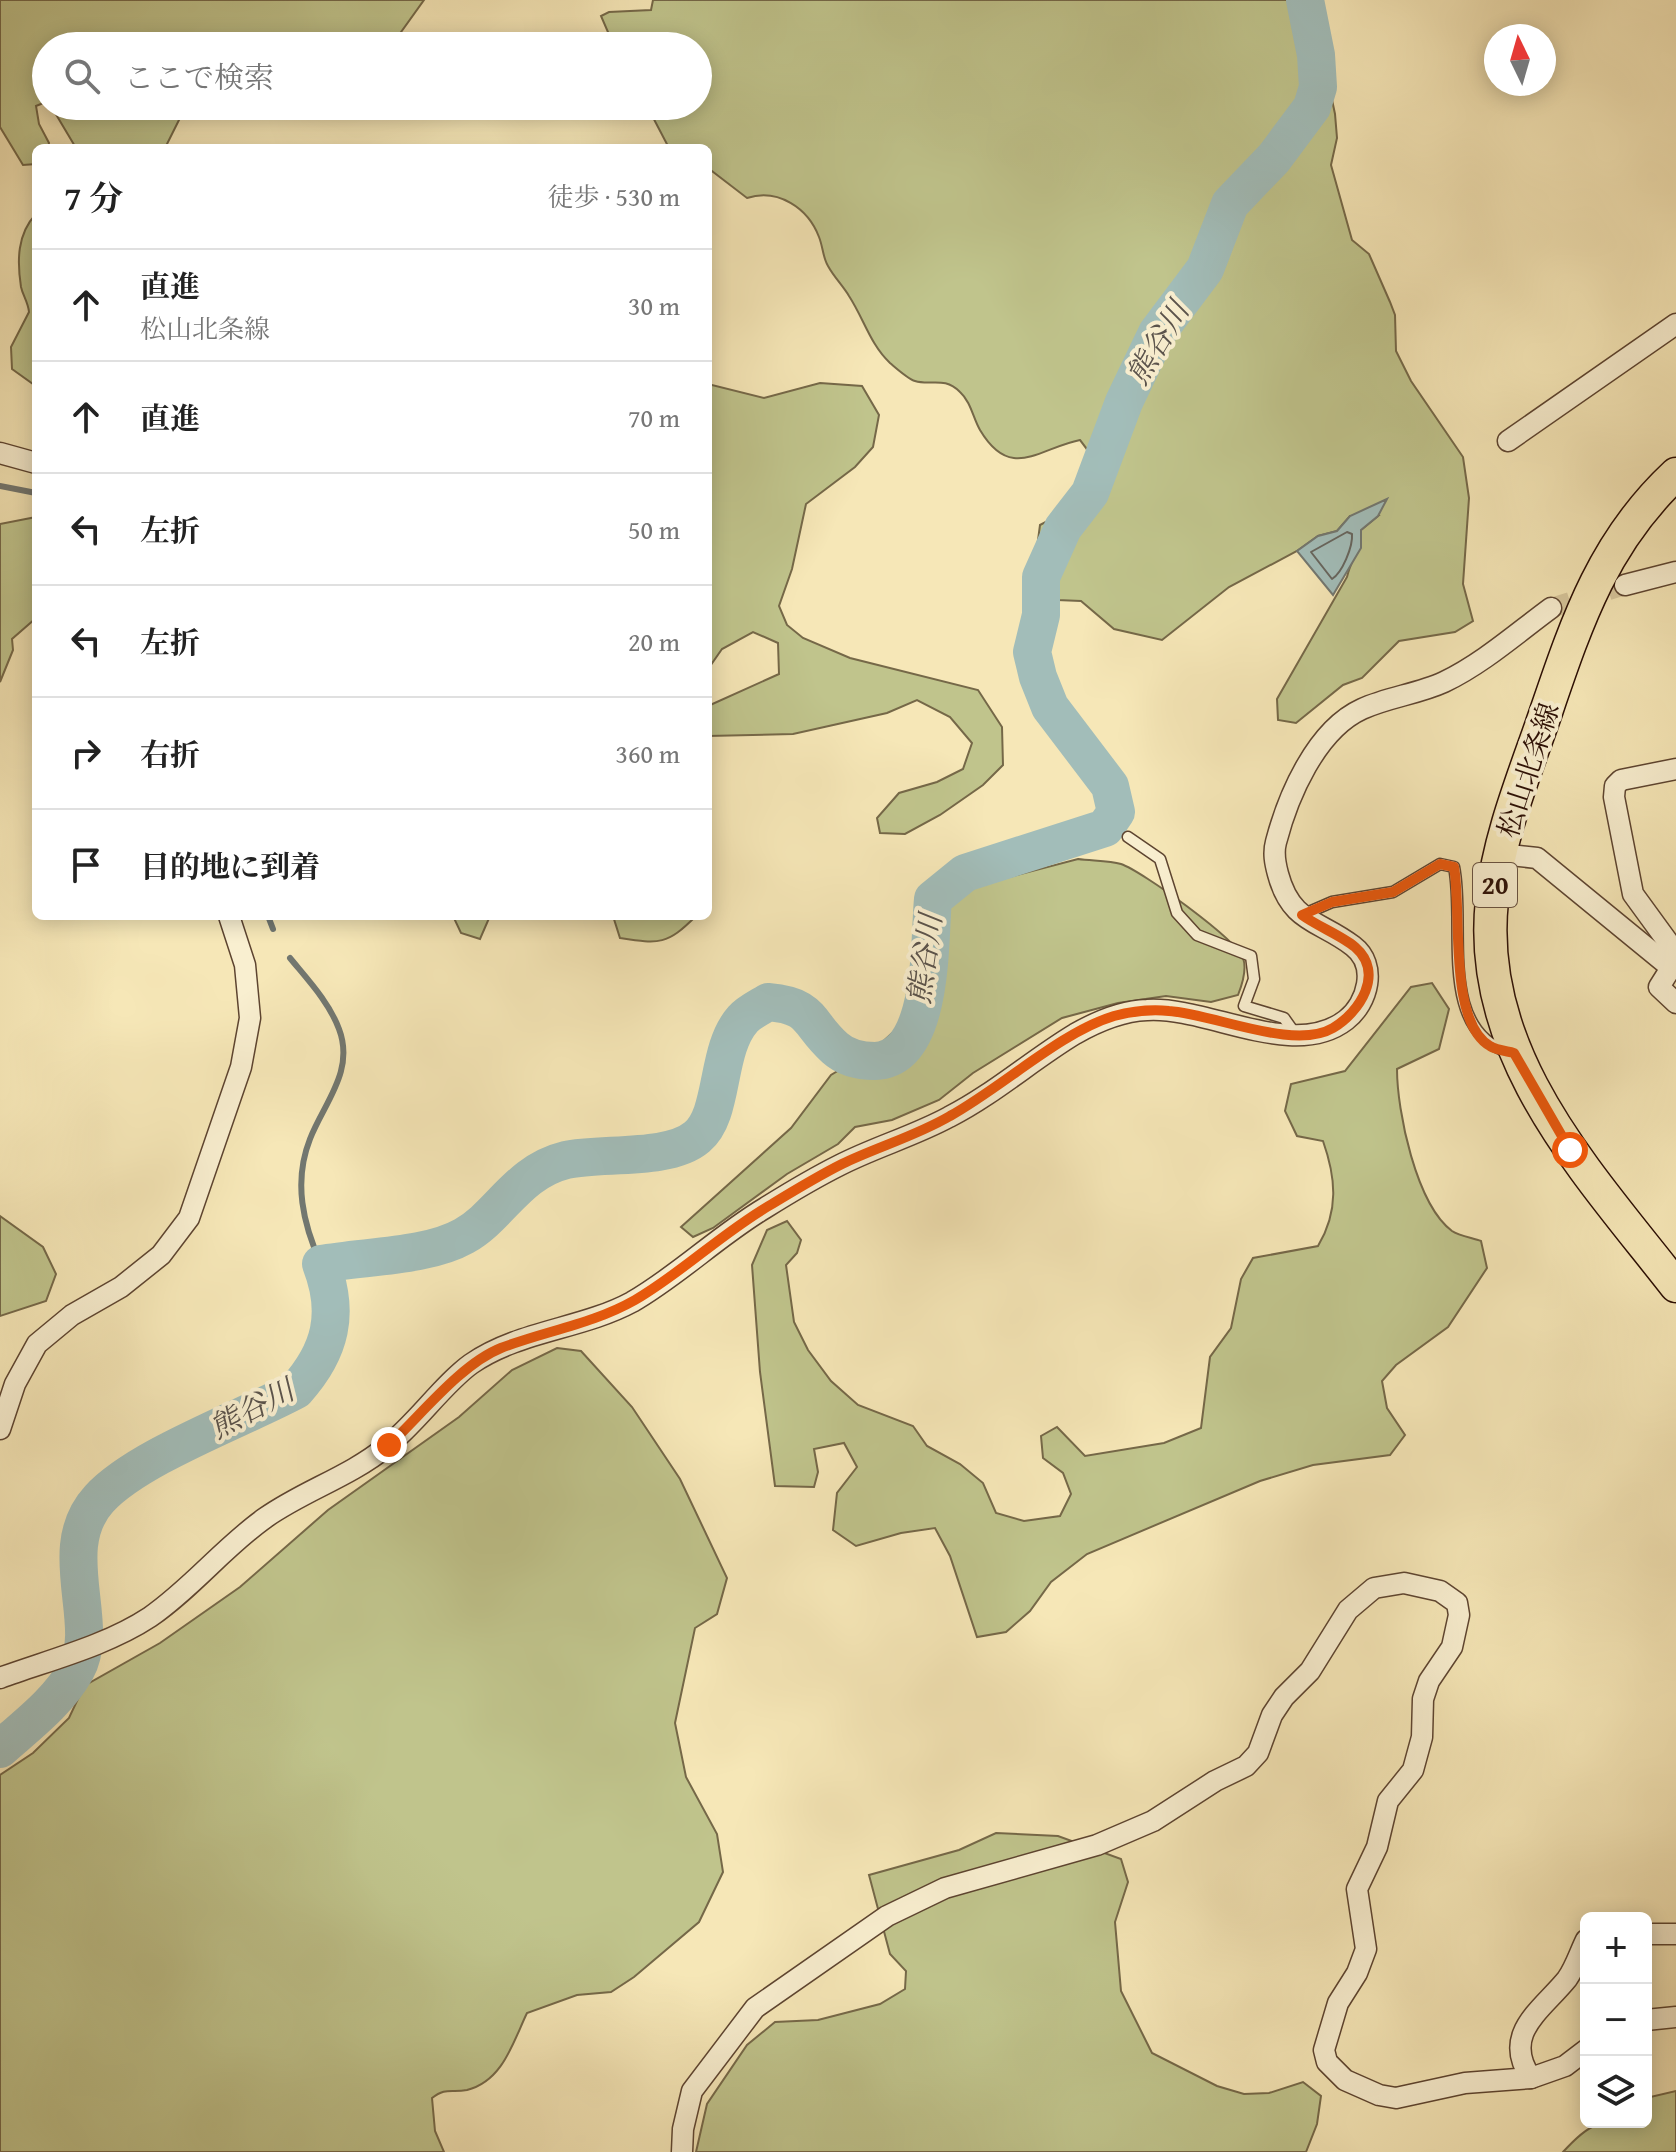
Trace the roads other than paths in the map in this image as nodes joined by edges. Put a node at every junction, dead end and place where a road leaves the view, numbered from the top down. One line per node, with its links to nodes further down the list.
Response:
1 (1676, 324): 2 (street)
2 (1508, 441)
3 (0, 453): 4 (street)
4 (32, 462)
5 (1676, 474): 11 (main road, 松山北条線 / 20)
6 (1676, 572): 7 (street)
7 (1625, 585)
8 (1551, 608): 12 (street)
9 (1676, 769): 14 (street)
10 (1128, 837): 16 (lane)
11 (1501, 854): 14 (street); 17 (main road, 松山北条線 / 20)
12 (1302, 915): 16 (street); 17 (lane)
13 (230, 920): 19 (street)
14 (1674, 960): 15 (street)
15 (1676, 1003)
16 (1297, 1037): 20 (street)
17 (1514, 1053): 18 (main road, 松山北条線 / 20)
18 (1676, 1286)
19 (0, 1429)
20 (0, 1678)
21 (1652, 1934): 22 (street)
22 (1676, 1934)
23 (1580, 1954): 27 (street)
24 (1676, 2017): 25 (street)
25 (1652, 2019)
26 (1580, 2055): 27 (street)
27 (1531, 2078): 28 (street)
28 (682, 2152)

